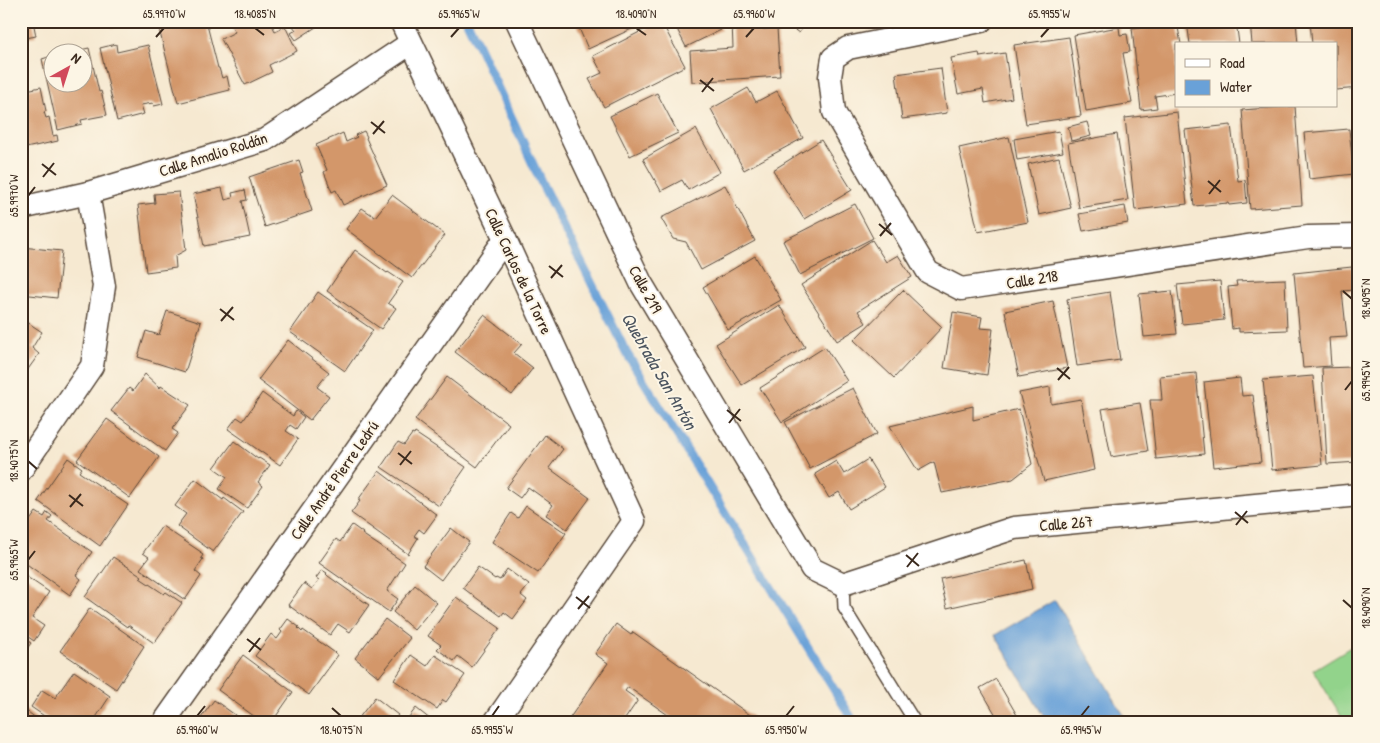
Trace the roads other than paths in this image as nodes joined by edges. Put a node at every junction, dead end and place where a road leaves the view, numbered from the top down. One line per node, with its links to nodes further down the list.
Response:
1 (401, 21): 4 (street, Calle Carlos de la Torre)
2 (517, 21): 11 (street, Calle 219)
3 (981, 21): 7 (street, Calle 218)
4 (411, 43): 5 (street, Calle Amalio Roldán); 8 (street, Calle Carlos de la Torre)
5 (88, 193): 6 (street, Calle Amalio Roldán); 9 (street)
6 (21, 208)
7 (1359, 236)
8 (505, 239): 12 (street, Calle André Pierre Ledrú); 13 (street, Calle Carlos de la Torre)
9 (21, 470)
10 (1359, 495): 11 (street, Calle 267)
11 (843, 584): 14 (lane)
12 (164, 722)
13 (495, 722)
14 (915, 722)

